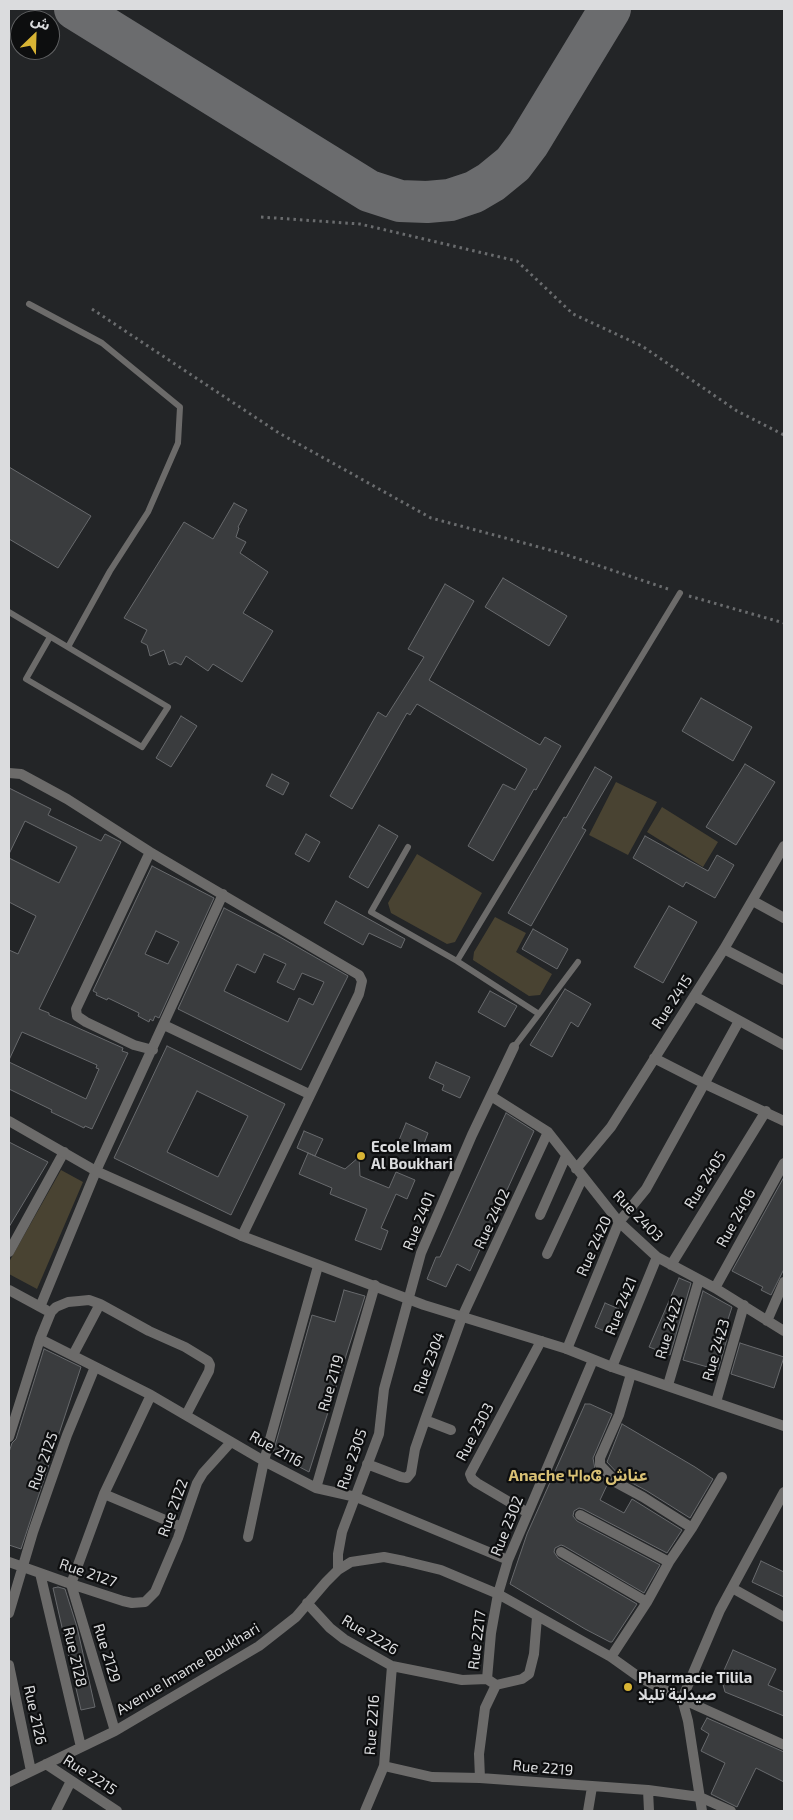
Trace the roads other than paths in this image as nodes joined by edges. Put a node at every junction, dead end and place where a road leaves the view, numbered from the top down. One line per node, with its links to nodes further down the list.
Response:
1 (29, 304): 5 (lane)
2 (680, 593): 14 (lane)
3 (9, 612): 4 (lane)
4 (50, 637): 5 (lane); 5 (lane)
5 (68, 647)
6 (9, 773): 9 (street)
7 (784, 846): 11 (street, Rue 2415)
8 (408, 847): 14 (lane)
9 (150, 852): 10 (street); 23 (street)
10 (223, 894): 20 (street); 26 (street)
11 (753, 901): 12 (street); 13 (street, Rue 2415)
12 (784, 918)
13 (724, 949): 16 (street); 17 (street, Rue 2415)
14 (457, 961): 18 (lane)
15 (578, 962): 18 (lane)
16 (784, 980)
17 (694, 996): 19 (street); 24 (street, Rue 2415)
18 (539, 1014): 22 (lane)
19 (739, 1021): 21 (street); 25 (street, Rue 2420)
20 (164, 1026): 23 (street); 26 (street)
21 (784, 1045)
22 (514, 1047): 27 (street, Rue 2401)
23 (153, 1050): 36 (street)
24 (654, 1058): 25 (street); 35 (street, Rue 2415)
25 (705, 1084): 28 (street); 39 (street, Rue 2420)
26 (309, 1094): 40 (street)
27 (492, 1096): 31 (street, Rue 2403); 51 (street, Rue 2401)
28 (766, 1111): 29 (street); 44 (street, Rue 2405)
29 (784, 1121)
30 (10, 1124): 32 (street)
31 (548, 1132): 33 (street, Rue 2403); 56 (street, Rue 2402)
32 (64, 1152): 36 (street); 41 (street)
33 (566, 1156): 35 (street, Rue 2403); 38 (street)
34 (784, 1165): 49 (street, Rue 2406)
35 (576, 1169): 37 (street, Rue 2403)
36 (96, 1171): 40 (street); 54 (street)
37 (583, 1178): 39 (street, Rue 2403); 42 (street)
38 (540, 1214)
39 (619, 1222): 43 (street, Rue 2403); 61 (street, Rue 2420)
40 (242, 1236): 45 (street)
41 (9, 1252)
42 (547, 1254)
43 (657, 1257): 44 (street, Rue 2403); 65 (street, Rue 2421)
44 (671, 1265): 46 (street, Rue 2403)
45 (318, 1266): 48 (street); 76 (street)
46 (698, 1280): 49 (street, Rue 2403); 67 (street, Rue 2422)
47 (784, 1282): 57 (street)
48 (375, 1285): 51 (street); 79 (street, Rue 2119)
49 (715, 1288): 53 (street, Rue 2403)
50 (9, 1290): 54 (street)
51 (408, 1299): 56 (street); 77 (street, Rue 2305)
52 (100, 1304): 55 (street); 62 (street); 70 (street)
53 (744, 1305): 57 (street, Rue 2403); 69 (street, Rue 2423)
54 (40, 1307): 55 (street)
55 (51, 1312): 59 (street)
56 (462, 1317): 60 (street); 71 (street, Rue 2304)
57 (767, 1321): 58 (street, Rue 2403)
58 (784, 1332)
59 (40, 1339): 62 (street, Rue 2116); 74 (street)
60 (541, 1341): 61 (street); 83 (street, Rue 2303)
61 (567, 1349): 63 (street)
62 (73, 1355): 64 (street, Rue 2116)
63 (593, 1360): 65 (street); 83 (street, Rue 2302)
64 (95, 1367): 68 (street, Rue 2116); 92 (street, Rue 2125)
65 (612, 1367): 66 (street)
66 (631, 1374): 67 (street); 86 (street)
67 (668, 1385): 69 (street)
68 (151, 1396): 70 (street, Rue 2116); 81 (street)
69 (716, 1402): 72 (street)
70 (186, 1415): 75 (street, Rue 2116)
71 (425, 1420): 73 (street); 77 (street, Rue 2304)
72 (784, 1426)
73 (451, 1430)
74 (9, 1437)
75 (231, 1442): 76 (street, Rue 2116); 85 (street, Rue 2122)
76 (264, 1461): 79 (street, Rue 2116); 87 (street)
77 (367, 1464): 82 (street, Rue 2305)
78 (722, 1477): 86 (street)
79 (316, 1488): 82 (street, Rue 2116)
80 (784, 1492): 96 (street)
81 (104, 1494): 85 (street); 95 (street)
82 (356, 1497): 89 (street, Rue 2116); 93 (street, Rue 2305)
83 (528, 1513): 89 (street, Rue 2302)
84 (580, 1516): 91 (street)
85 (182, 1527): 97 (street, Rue 2122)
86 (692, 1528): 91 (street)
87 (248, 1537)
88 (561, 1552): 99 (street)
89 (508, 1560): 98 (street, Rue 2302)
90 (9, 1562): 92 (street, Rue 2127)
91 (668, 1562): 99 (street)
92 (23, 1566): 94 (street, Rue 2127); 101 (street)
93 (338, 1570): 98 (street, Avenue Imame Boukhari); 100 (street, Avenue Imame Boukhari)
94 (40, 1573): 95 (street, Rue 2127); 111 (street, Rue 2128)
95 (71, 1584): 97 (street, Rue 2127); 109 (street, Rue 2129)
96 (732, 1588): 103 (street); 108 (street)
97 (155, 1592)
98 (498, 1594): 102 (street, Avenue Imame Boukhari); 107 (street, Rue 2217)
99 (647, 1602): 104 (street)
100 (307, 1604): 106 (street, Rue 2226); 109 (street, Avenue Imame Boukhari)
101 (9, 1613)
102 (537, 1617): 104 (street, Avenue Imame Boukhari); 107 (street, Rue 2226)
103 (784, 1617)
104 (612, 1657): 108 (street, Avenue Imame Boukhari)
105 (9, 1665): 114 (street, Rue 2126)
106 (392, 1666): 107 (street, Rue 2226); 113 (street, Rue 2216)
107 (492, 1682): 115 (street)
108 (682, 1699): 110 (street, Avenue Imame Boukhari); 120 (street)
109 (115, 1731): 111 (street, Avenue Imame Boukhari)
110 (784, 1745)
111 (81, 1747): 112 (street, Avenue Imame Boukhari)
112 (46, 1764): 114 (street, Avenue Imame Boukhari); 116 (street, Rue 2215)
113 (384, 1766): 115 (street, Rue 2219); 123 (street, Rue 2216)
114 (31, 1771): 117 (street, Avenue Imame Boukhari)
115 (480, 1778): 118 (street, Rue 2219)
116 (71, 1781): 121 (street); 122 (street, Rue 2215)
117 (9, 1782)
118 (592, 1787): 119 (street, Rue 2219); 124 (street)
119 (648, 1790): 120 (street, Rue 2219); 125 (street)
120 (700, 1797): 126 (street); 127 (street, Rue 2219)
121 (56, 1811)
122 (117, 1811)
123 (365, 1811)
124 (588, 1811)
125 (648, 1811)
126 (702, 1811)
127 (730, 1811)

